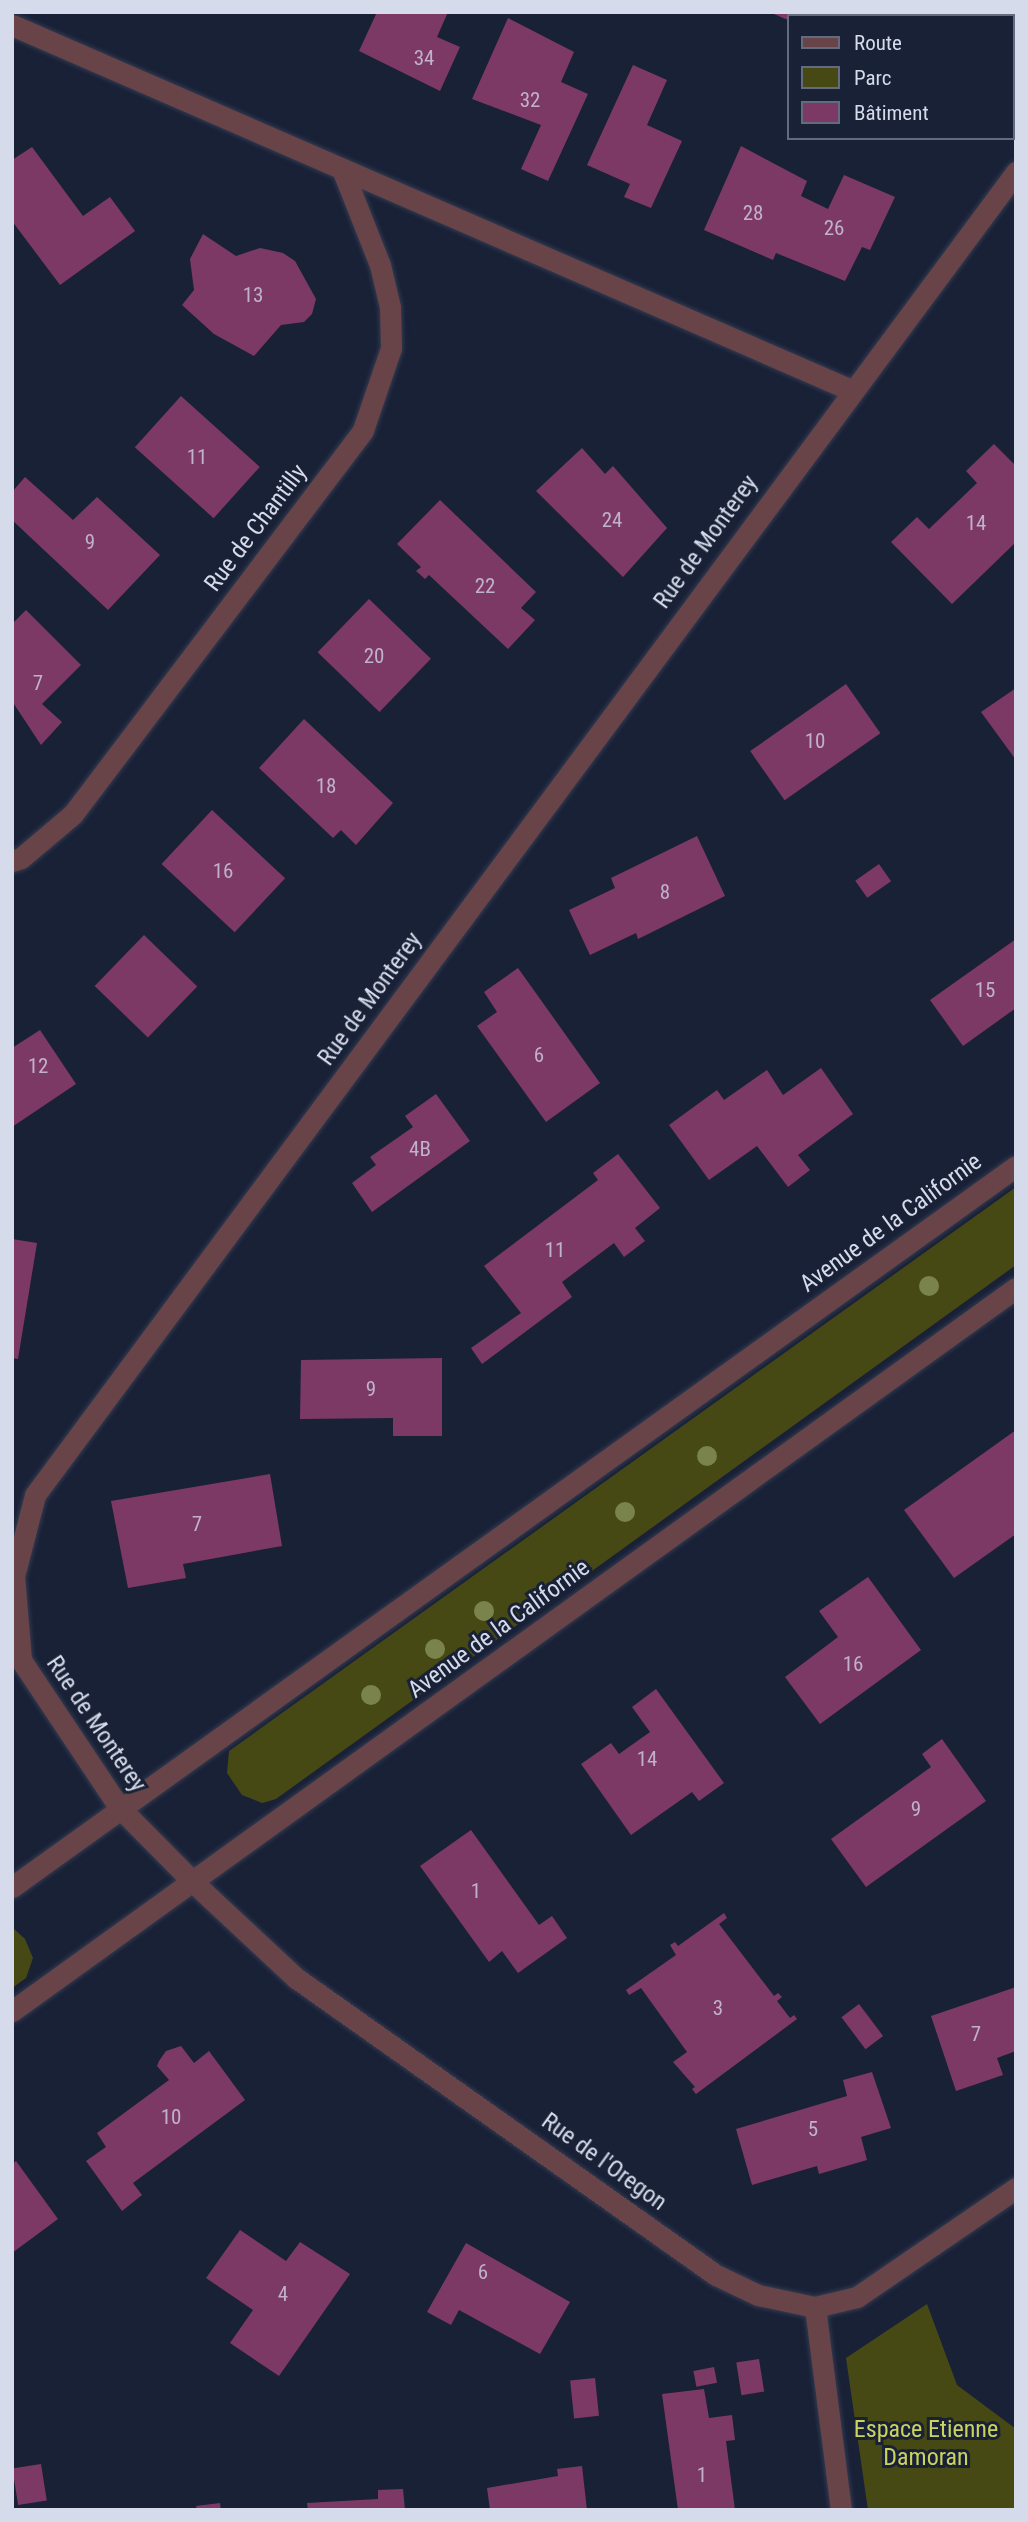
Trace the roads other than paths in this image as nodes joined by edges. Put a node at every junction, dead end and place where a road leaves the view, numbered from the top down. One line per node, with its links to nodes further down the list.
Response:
1 (12, 25): 2 (street)
2 (342, 169): 4 (street); 5 (street, Rue de Chantilly)
3 (1016, 172): 4 (street, Rue de Monterey)
4 (851, 390): 8 (street, Rue de Monterey)
5 (12, 861)
6 (1016, 1166): 8 (street, Avenue de la Californie)
7 (1016, 1288): 9 (street, Avenue de la Californie)
8 (119, 1807): 9 (street, Rue de Monterey); 10 (street, Avenue de la Californie)
9 (193, 1882): 11 (street, Avenue de la Californie); 13 (street, Rue de l'Oregon)
10 (12, 1887)
11 (12, 2011)
12 (1016, 2188): 13 (street, Rue de l'Oregon)
13 (815, 2308): 14 (street)
14 (841, 2510)

